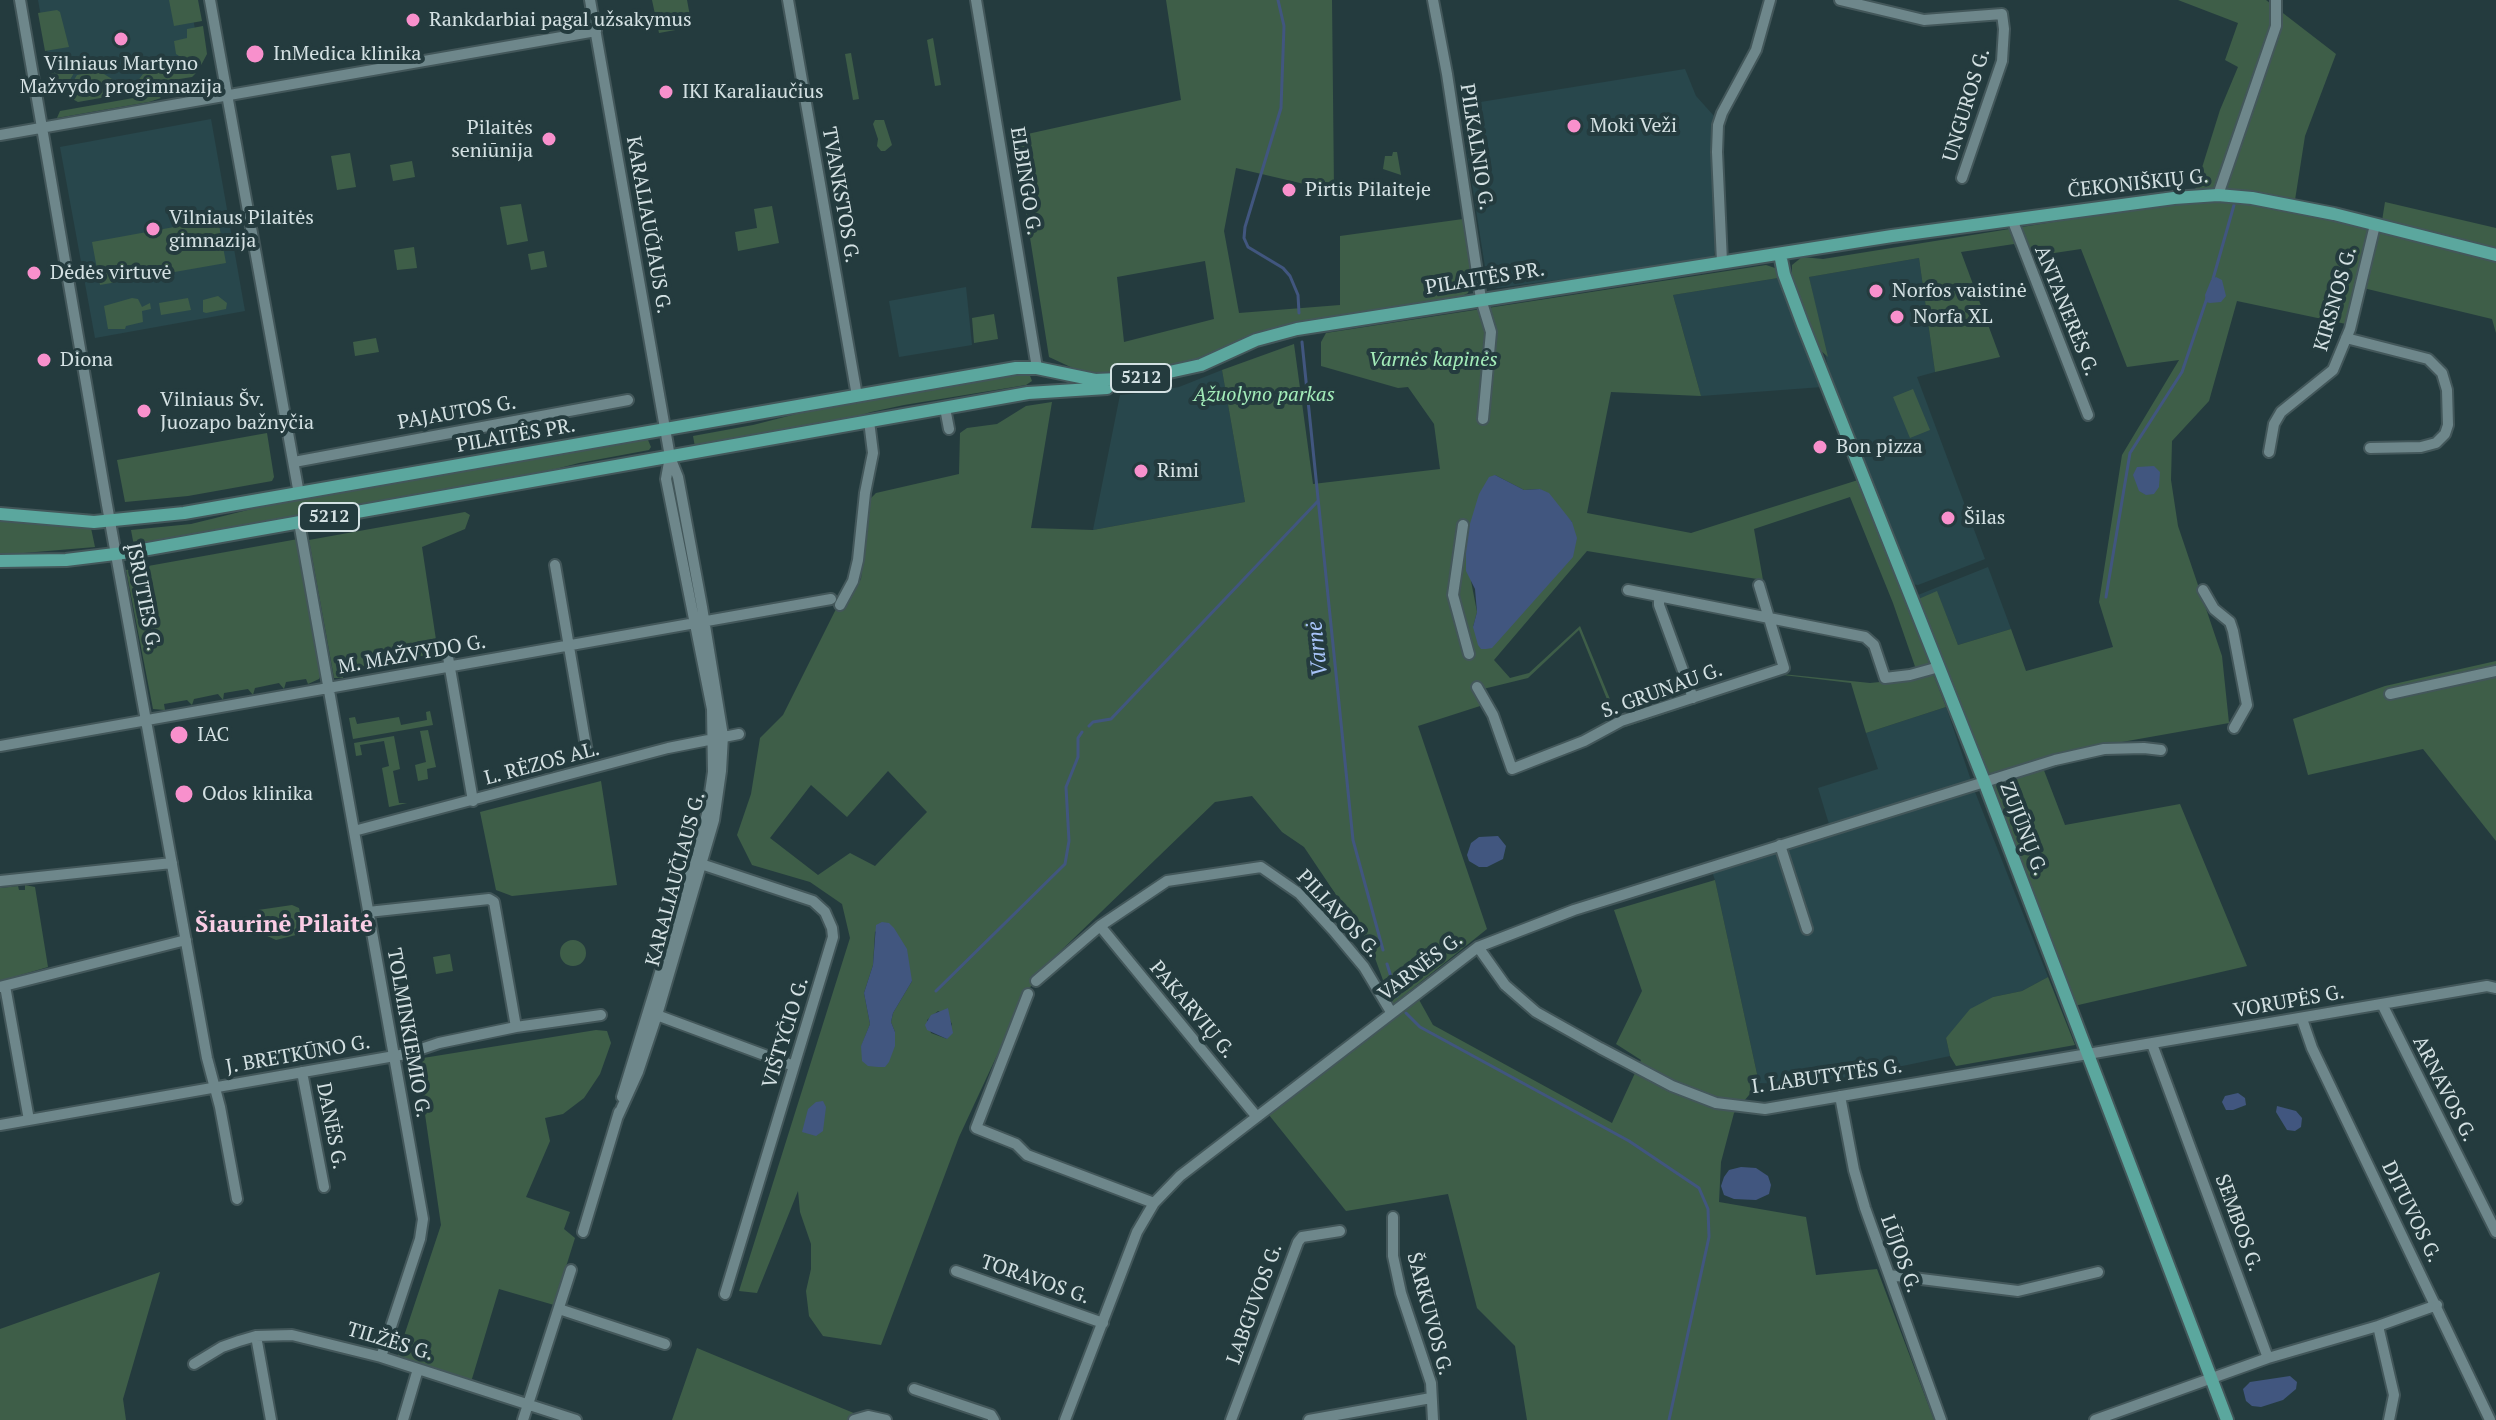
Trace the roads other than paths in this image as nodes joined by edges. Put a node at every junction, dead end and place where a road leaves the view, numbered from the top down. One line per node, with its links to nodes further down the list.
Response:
1 (20, 0): 12 (street, ĮSRUTIES G.)
2 (210, 0): 11 (street)
3 (590, 0): 10 (street, KARALIAUČIAUS G.)
4 (788, 0): 25 (street, TVANKSTOS G.)
5 (976, 0): 24 (street, ELBINGO G.)
6 (1433, 0): 21 (street, PILKALNIO G.)
7 (1770, 0): 20 (street)
8 (1840, 0): 14 (street, UNGUROS G.)
9 (2276, 0): 15 (street)
10 (596, 31): 11 (street); 33 (street, KARALIAUČIAUS G.)
11 (228, 95): 12 (street); 37 (street)
12 (41, 128): 13 (street); 40 (street, ĮSRUTIES G.)
13 (0, 135)
14 (1962, 178)
15 (2218, 195): 16 (main road, ČEKONIŠKIŲ G. / 5212); 17 (main road, ČEKONIŠKIŲ G. / 5212)
16 (2012, 219): 18 (main road, ČEKONIŠKIŲ G. / 5212); 29 (street, ANTANERĖS G.)
17 (2375, 225): 19 (main road, ČEKONIŠKIŲ G. / 5212); 22 (street, KIRSNOS G.)
18 (1780, 254): 20 (main road, PILAITĖS PR. / 5212); 56 (main road, ZUJŪNŲ G.)
19 (2496, 255)
20 (1722, 262): 21 (main road, PILAITĖS PR. / 5212)
21 (1481, 299): 23 (main road, PILAITĖS PR. / 5212); 30 (street)
22 (2346, 338): 34 (street); 35 (street, KIRSNOS G.)
23 (1201, 365): 24 (main road, PILAITĖS PR. / 5212); 26 (main road, PILAITĖS PR. / 5212)
24 (1037, 368): 25 (main road, PILAITĖS PR. / 5212); 26 (main road)
25 (857, 396): 33 (main road, PILAITĖS PR. / 5212)
26 (1015, 396): 28 (main road, PILAITĖS PR. / 5212)
27 (628, 400): 37 (street, PAJAUTOS G.)
28 (945, 408): 31 (main road, PILAITĖS PR. / 5212); 32 (street)
29 (2088, 415)
30 (1483, 419)
31 (869, 421): 36 (main road, PILAITĖS PR. / 5212); 51 (street, M. MAŽVYDO G.)
32 (949, 429)
33 (666, 430): 36 (street, KARALIAUČIAUS G.); 38 (main road, PILAITĖS PR. / 5212)
34 (2370, 448)
35 (2269, 452)
36 (670, 457): 41 (main road, PILAITĖS PR. / 5212); 51 (street, KARALIAUČIAUS G.)
37 (294, 462): 38 (street)
38 (299, 494): 40 (main road, PILAITĖS PR. / 5212)
39 (0, 514): 40 (main road, PILAITĖS PR. / 5212)
40 (110, 521): 43 (street, ĮSRUTIES G.)
41 (299, 522): 43 (main road, PILAITĖS PR. / 5212); 59 (street, TOLMINKIEMIO G.)
42 (1463, 525): 54 (street)
43 (117, 554): 44 (main road, PILAITĖS PR. / 5212); 62 (street, ĮSRUTIES G.)
44 (0, 561)
45 (555, 565): 52 (street)
46 (1759, 585): 50 (street, S. GRUNAU G.)
47 (1628, 590): 49 (street)
48 (2203, 590): 63 (street)
49 (1659, 596): 50 (street); 61 (street)
50 (1769, 617): 56 (street); 61 (street, S. GRUNAU G.)
51 (700, 622): 52 (street, M. MAŽVYDO G.); 65 (street, KARALIAUČIAUS G.)
52 (568, 645): 55 (street, M. MAŽVYDO G.); 68 (street)
53 (447, 651): 55 (street)
54 (1469, 654)
55 (449, 666): 59 (street, M. MAŽVYDO G.); 70 (street)
56 (1939, 667): 69 (main road, ZUJŪNŲ G.)
57 (2496, 671): 60 (street)
58 (1477, 687): 61 (street, S. GRUNAU G.)
59 (328, 688): 62 (street, M. MAŽVYDO G.); 71 (street, TOLMINKIEMIO G.)
60 (2390, 694)
61 (1693, 698)
62 (147, 720): 66 (street, M. MAŽVYDO G.); 73 (street, ĮSRUTIES G.)
63 (2234, 728)
64 (739, 734): 65 (street, L. RĖZOS AL.)
65 (718, 737): 70 (street, L. RĖZOS AL.); 74 (street, KARALIAUČIAUS G.); 87 (street, KARALIAUČIAUS G.)
66 (0, 746)
67 (2161, 750): 69 (street, VARNĖS G.)
68 (587, 752)
69 (1984, 781): 72 (street, VARNĖS G.); 92 (main road, ZUJŪNŲ G.)
70 (473, 801): 71 (street, L. RĖZOS AL.)
71 (354, 831): 76 (street, TOLMINKIEMIO G.)
72 (1780, 845): 78 (street); 80 (street, VARNĖS G.)
73 (172, 863): 75 (street); 79 (street, ĮSRUTIES G.)
74 (701, 864): 87 (street, KARALIAUČIAUS G.); 94 (street, VIŠTYČIO G.)
75 (0, 881)
76 (368, 912): 90 (street); 93 (street, TOLMINKIEMIO G.)
77 (1100, 926): 81 (street, PILIAVOS G.); 86 (street, PILIAVOS G.); 98 (street, PAKARVIŲ G.)
78 (1807, 929)
79 (186, 940): 82 (street); 96 (street, ĮSRUTIES G.)
80 (1478, 947): 86 (street, VARNĖS G.); 97 (street, I. LABUTYTĖS G.)
81 (1036, 981)
82 (3, 986): 99 (street)
83 (2496, 988): 85 (street, VORUPĖS G.)
84 (1028, 994): 103 (street)
85 (2382, 1004): 89 (street, VORUPĖS G.); 107 (street, ARNAVOS G.)
86 (1391, 1012): 98 (street, VARNĖS G.)
87 (653, 1013): 94 (street); 106 (street, KARALIAUČIAUS G.)
88 (601, 1015): 90 (street, J. BRETKŪNO G.)
89 (2302, 1019): 91 (street, VORUPĖS G.); 113 (street, DITUVOS G.)
90 (516, 1027): 93 (street, J. BRETKŪNO G.)
91 (2152, 1044): 92 (street, VORUPĖS G.); 120 (street, SEMBOS G.)
92 (2087, 1054): 97 (street, I. LABUTYTĖS G.); 123 (main road, ZUJŪNŲ G.)
93 (394, 1056): 95 (street, J. BRETKŪNO G.); 119 (street, TOLMINKIEMIO G.)
94 (794, 1066): 112 (street, VIŠTYČIO G.)
95 (302, 1072): 96 (street, J. BRETKŪNO G.); 101 (street, DANĖS G.)
96 (214, 1088): 99 (street, J. BRETKŪNO G.); 102 (street, ĮSRUTIES G.)
97 (1840, 1096): 111 (street, LŪJOS G.)
98 (1257, 1117): 103 (street, VARNĖS G.)
99 (29, 1120): 100 (street, J. BRETKŪNO G.)
100 (0, 1125)
101 (324, 1187)
102 (237, 1199)
103 (1154, 1203): 115 (street, VARNĖS G.)
104 (1393, 1217): 125 (street, ŠARKUVOS G.)
105 (1340, 1231): 135 (street, LABGUVOS G.)
106 (583, 1232)
107 (2496, 1232)
108 (571, 1270): 114 (street)
109 (956, 1271): 115 (street, TORAVOS G.)
110 (2098, 1272): 111 (street)
111 (1889, 1275): 138 (street, LŪJOS G.)
112 (725, 1294)
113 (2437, 1305): 116 (street); 142 (street, DITUVOS G.)
114 (559, 1309): 118 (street); 126 (street)
115 (1103, 1323): 134 (street, VARNĖS G.)
116 (2378, 1326): 120 (street); 141 (street)
117 (256, 1336): 119 (street, TILŽĖS G.); 121 (street, TILŽĖS G.); 127 (street)
118 (665, 1344)
119 (381, 1357): 122 (street, TILŽĖS G.)
120 (2268, 1358): 123 (street)
121 (194, 1364)
122 (418, 1369): 126 (street, TILŽĖS G.); 128 (street)
123 (2211, 1379): 139 (street); 140 (main road, ZUJŪNŲ G.)
124 (914, 1389): 133 (street)
125 (1431, 1398): 136 (street); 137 (street, ŠARKUVOS G.)
126 (527, 1405): 129 (street); 130 (street, TILŽĖS G.)
127 (271, 1420)
128 (403, 1420)
129 (523, 1420)
130 (576, 1420)
131 (854, 1420): 132 (street)
132 (886, 1420)
133 (994, 1420)
134 (1065, 1420)
135 (1231, 1420)
136 (1309, 1420)
137 (1433, 1420)
138 (1941, 1420)
139 (2095, 1420)
140 (2227, 1420)
141 (2389, 1420)
142 (2490, 1420)

